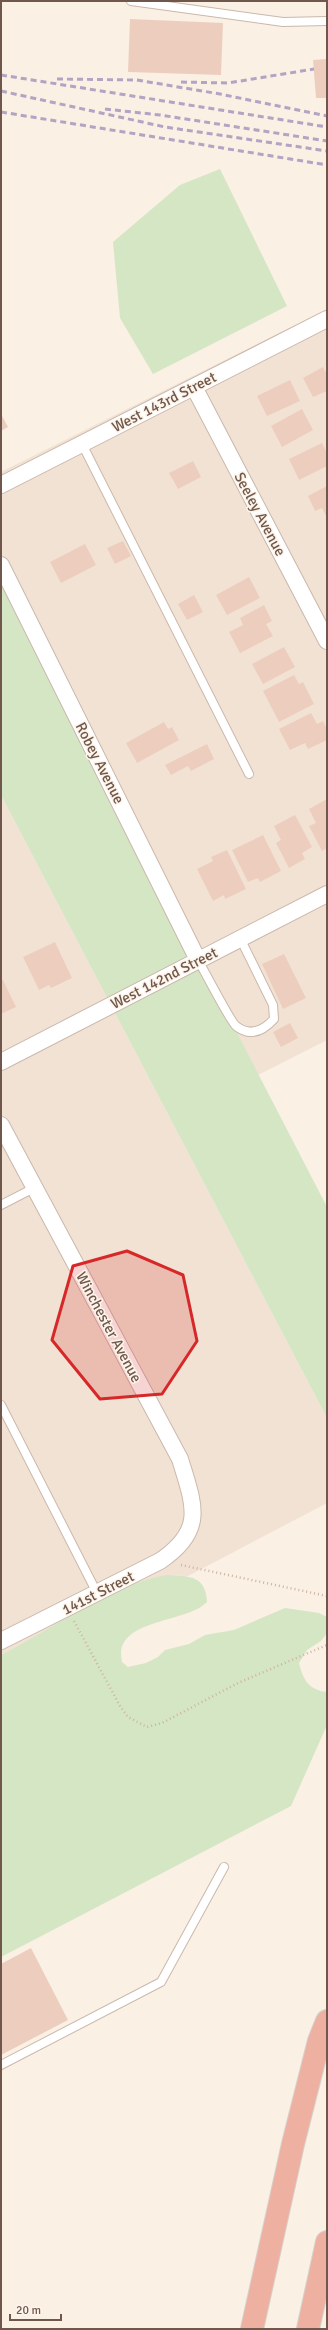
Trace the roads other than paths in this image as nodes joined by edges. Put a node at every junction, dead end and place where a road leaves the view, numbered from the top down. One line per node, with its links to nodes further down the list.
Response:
1 (131, 1): 2 (lane)
2 (327, 21)
3 (327, 319): 4 (street, West 143rd Street)
4 (194, 387): 5 (street, West 143rd Street); 8 (street, Seeley Avenue)
5 (82, 444): 6 (street, West 143rd Street); 9 (lane)
6 (1, 485)
7 (1, 566): 12 (street, Robey Avenue)
8 (327, 641)
9 (249, 774)
10 (327, 894): 11 (street, West 142nd Street)
11 (240, 938): 12 (street, West 142nd Street); 12 (lane)
12 (198, 960): 13 (street, West 142nd Street)
13 (1, 1062)
14 (1, 1126): 15 (street, Winchester Avenue)
15 (34, 1188): 16 (lane); 18 (street, Winchester Avenue)
16 (1, 1205)
17 (1, 1405): 19 (lane)
18 (188, 1535): 19 (street, 141st Street)
19 (97, 1593): 20 (street, 141st Street)
20 (1, 1641)
21 (224, 1867): 23 (lane)
22 (327, 2021): 25 (highway)
23 (1, 2065)
24 (327, 2242): 26 (highway)
25 (252, 2329)
26 (308, 2329)

